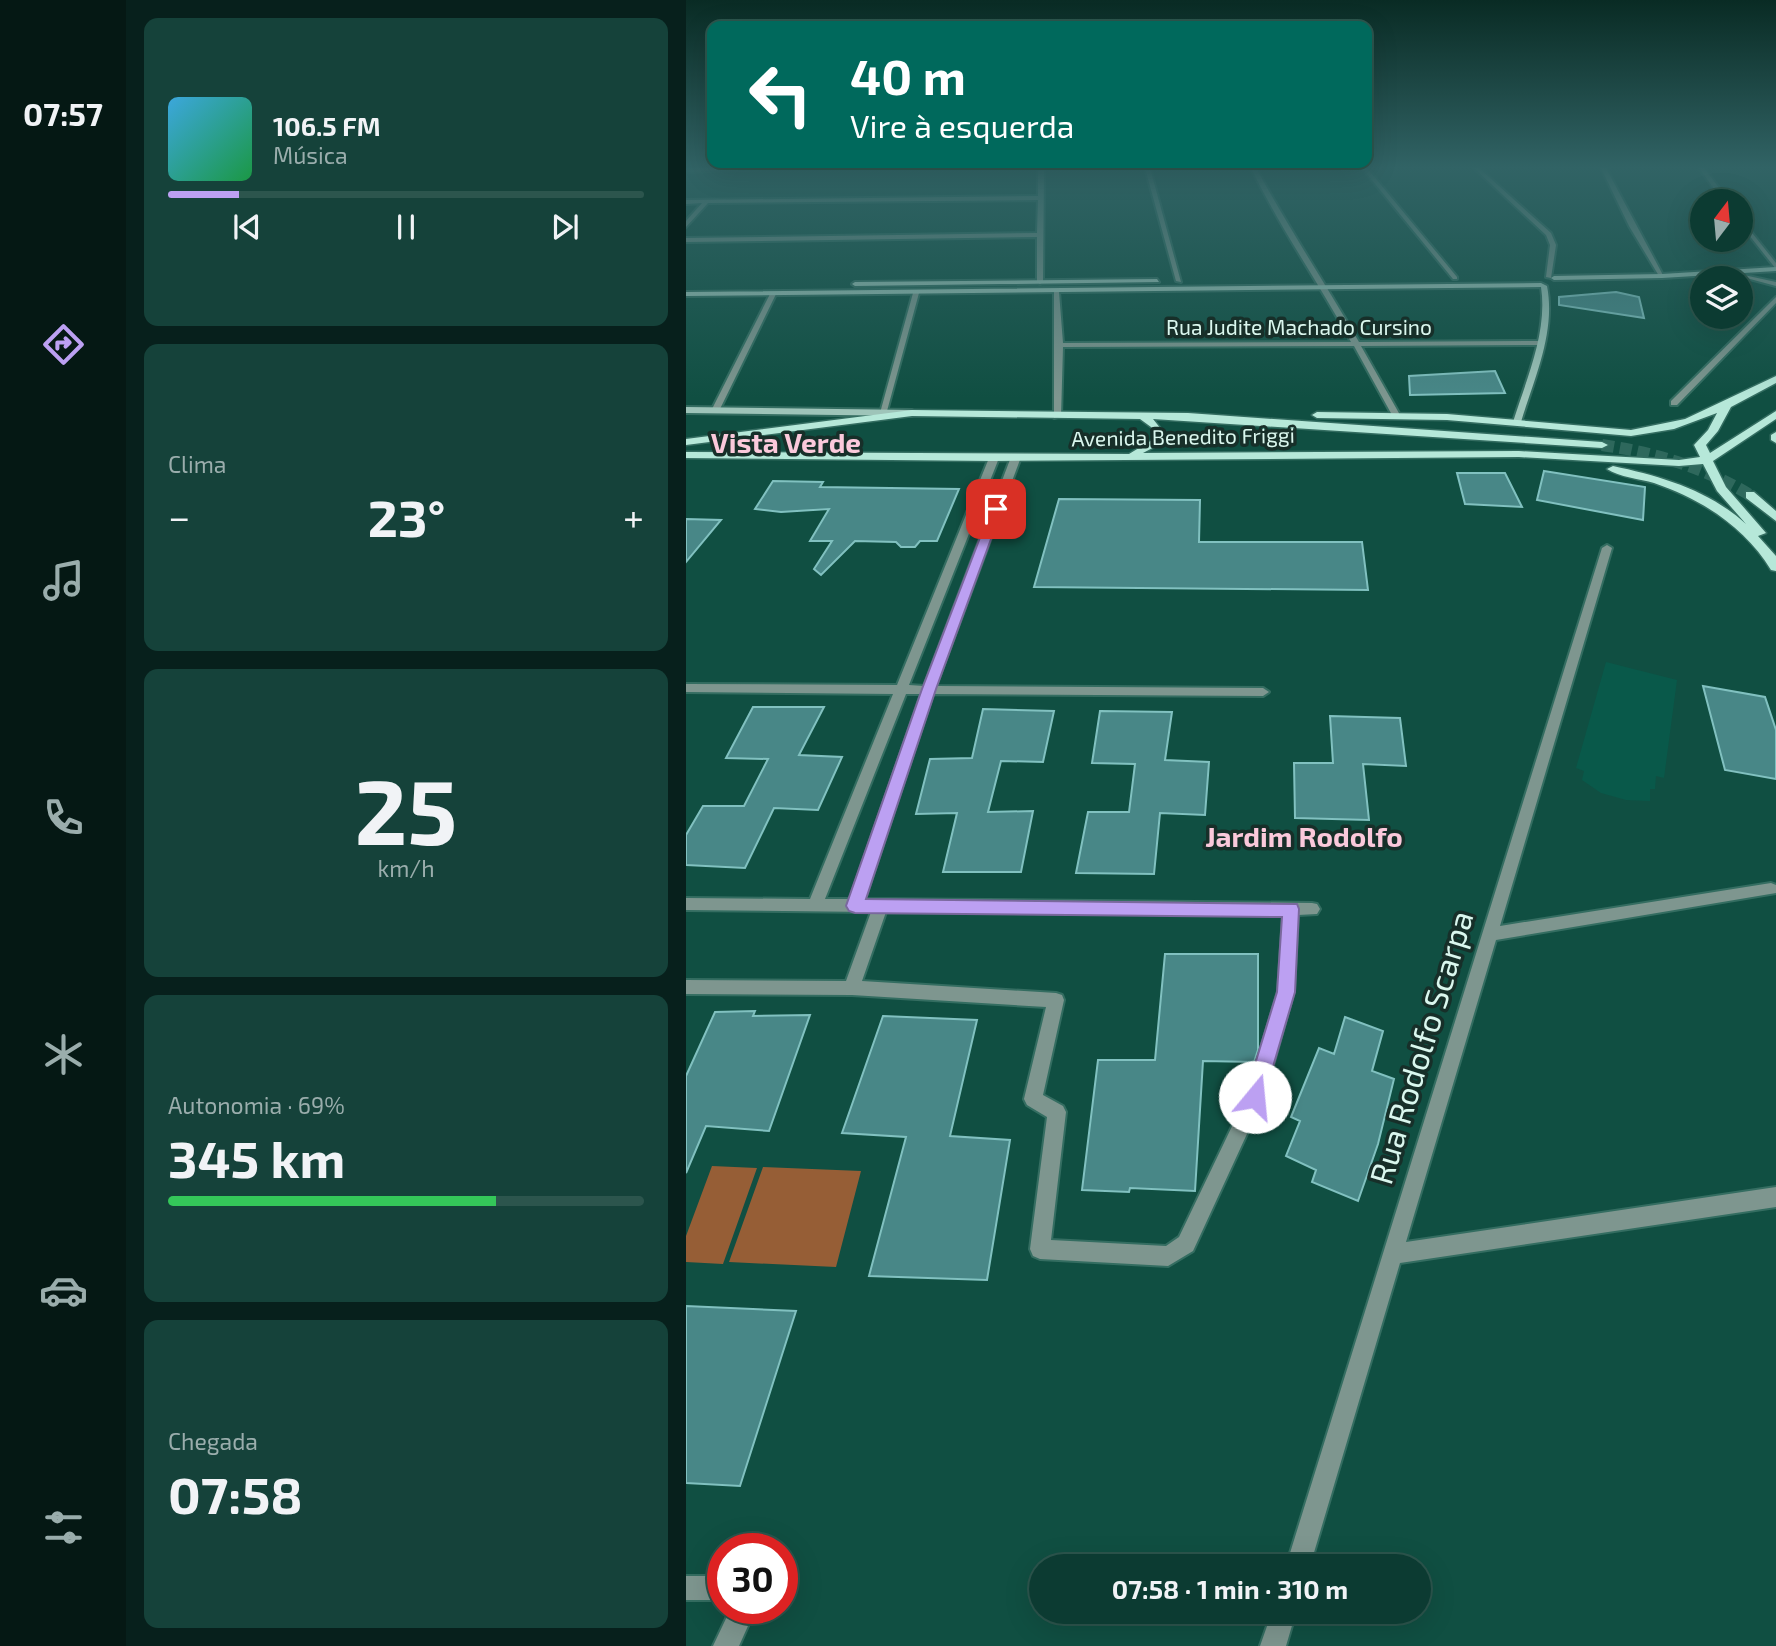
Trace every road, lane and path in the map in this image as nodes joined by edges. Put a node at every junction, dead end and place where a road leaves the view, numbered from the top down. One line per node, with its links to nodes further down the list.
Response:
1 (1040, 245): 18 (street)
2 (1169, 245): 17 (street)
3 (1297, 245): 16 (street)
4 (1428, 245): 13 (street)
5 (1553, 245): 12 (street)
6 (1643, 245): 11 (street)
7 (1759, 245): 8 (street)
8 (1776, 268): 9 (street)
9 (1758, 271): 10 (street); 11 (street)
10 (1753, 272)
11 (1662, 276): 12 (street)
12 (1552, 277): 19 (street); 22 (street)
13 (1455, 278): 16 (street); 19 (street)
14 (1690, 278): 22 (street)
15 (1753, 278): 20 (street)
16 (1320, 280): 17 (street); 23 (street)
17 (1179, 281): 18 (street)
18 (1040, 282): 21 (street)
19 (1541, 283): 22 (street); 23 (street); 29 (street)
20 (1776, 284)
21 (686, 286)
22 (1561, 286)
23 (1325, 288): 24 (street); 30 (street)
24 (1056, 292): 25 (street); 31 (street)
25 (916, 293): 27 (street); 37 (street)
26 (686, 294): 27 (street)
27 (773, 294): 36 (street)
28 (1776, 299): 33 (street)
29 (1540, 343): 30 (street, Rua Judite Machado Cursino); 44 (street)
30 (1356, 344): 31 (street, Rua Judite Machado Cursino); 40 (street)
31 (1059, 345): 41 (street)
32 (1776, 379): 34 (main road, Avenida Benedito Friggi)
33 (1674, 404)
34 (1727, 404): 44 (main road, Avenida Benedito Friggi); 52 (main road)
35 (686, 410): 36 (street)
36 (715, 411): 37 (street)
37 (883, 411): 38 (street)
38 (912, 413): 41 (main road, Avenida Benedito Friggi); 45 (main road, Avenida Benedito Friggi)
39 (1776, 414): 52 (main road)
40 (1395, 415): 42 (main road, Avenida Benedito Friggi); 44 (main road, Avenida Benedito Friggi)
41 (1057, 416): 43 (main road, Avenida Benedito Friggi)
42 (1188, 416): 43 (main road, Avenida Benedito Friggi); 46 (main road, Avenida Benedito Friggi)
43 (1144, 417): 49 (main road)
44 (1517, 422)
45 (686, 442)
46 (1602, 445)
47 (1520, 454): 49 (main road, Avenida Benedito Friggi); 52 (main road); 56 (main road)
48 (686, 455): 51 (main road, Avenida Benedito Friggi)
49 (1130, 456): 50 (main road, Avenida Benedito Friggi)
50 (1016, 457): 51 (main road, Avenida Benedito Friggi); 59 (street)
51 (994, 458): 58 (street)
52 (1707, 460): 56 (main road)
53 (1750, 495): 54 (main road)
54 (1776, 517)
55 (1607, 548): 68 (street, Rua Rodolfo Scarpa)
56 (1774, 563)
57 (686, 688): 58 (street)
58 (901, 688): 59 (street); 63 (street)
59 (929, 689): 60 (street); 64 (street)
60 (1263, 692)
61 (1772, 889): 68 (street)
62 (686, 904): 63 (street)
63 (815, 904): 64 (street)
64 (855, 906): 65 (street)
65 (880, 907): 66 (street); 70 (street)
66 (1291, 909): 67 (street); 70 (street)
67 (1312, 909)
68 (1490, 934): 72 (street, Rua Rodolfo Scarpa)
69 (686, 987): 70 (street)
70 (852, 988)
71 (1776, 1197): 72 (street)
72 (1392, 1254): 73 (street, Rua Rodolfo Scarpa)
73 (1302, 1554)
74 (686, 1588): 75 (street)
75 (707, 1588)
76 (736, 1624): 78 (street)
77 (1280, 1624): 79 (street)
78 (726, 1646)
79 (1273, 1646)

